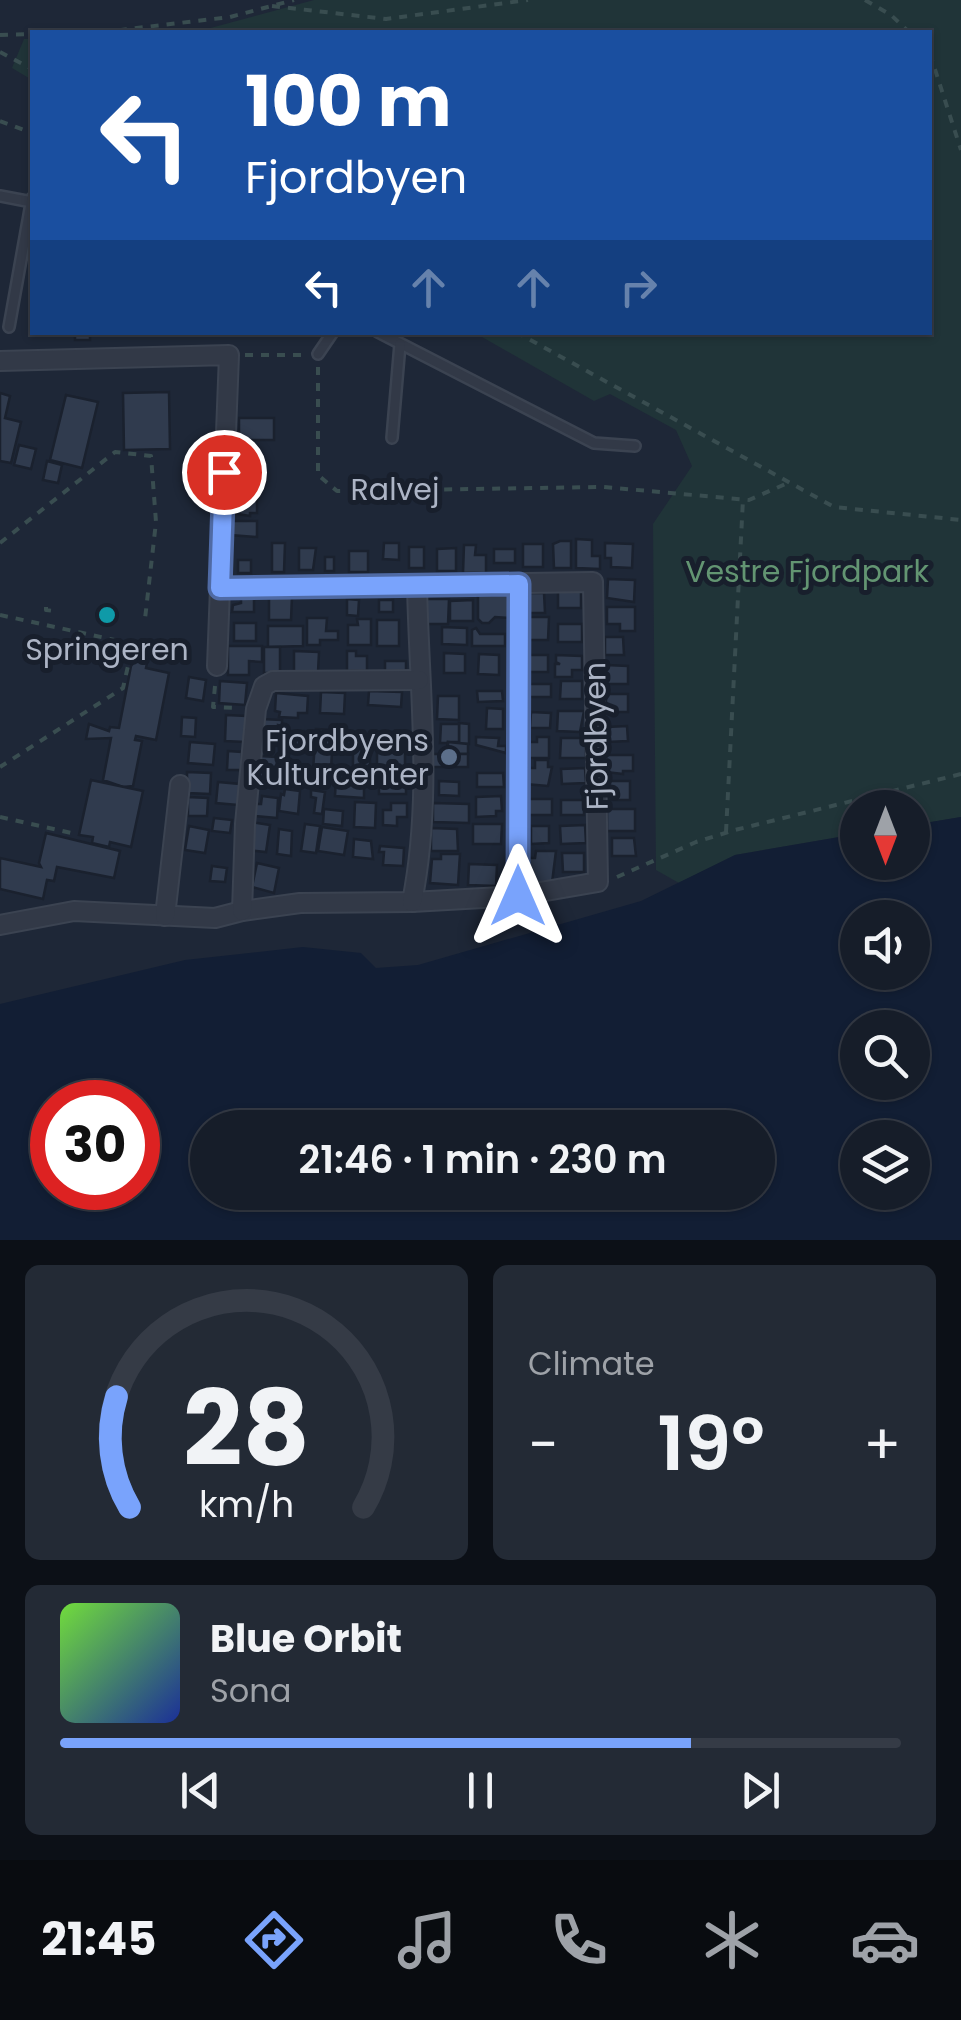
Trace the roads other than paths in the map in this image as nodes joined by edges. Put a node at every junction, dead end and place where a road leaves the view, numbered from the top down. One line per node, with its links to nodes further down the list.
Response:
1 (0, 196): 2 (lane)
2 (30, 201)
3 (30, 212): 4 (lane)
4 (9, 326)
5 (331, 335): 8 (lane)
6 (384, 335): 7 (lane)
7 (400, 344): 10 (lane); 11 (lane)
8 (318, 354)
9 (0, 361): 14 (street)
10 (392, 438)
11 (635, 446)
12 (519, 584): 13 (street, Fjordbyen); 18 (street); 18 (street, Fjordbyen)
13 (416, 585): 14 (street, Fjordbyen); 16 (street)
14 (220, 588): 15 (street)
15 (218, 666)
16 (419, 680): 19 (street); 20 (street)
17 (180, 785): 21 (street)
18 (518, 896): 19 (street)
19 (412, 902): 20 (street)
20 (242, 910): 21 (street)
21 (165, 916): 22 (street)
22 (0, 925)

